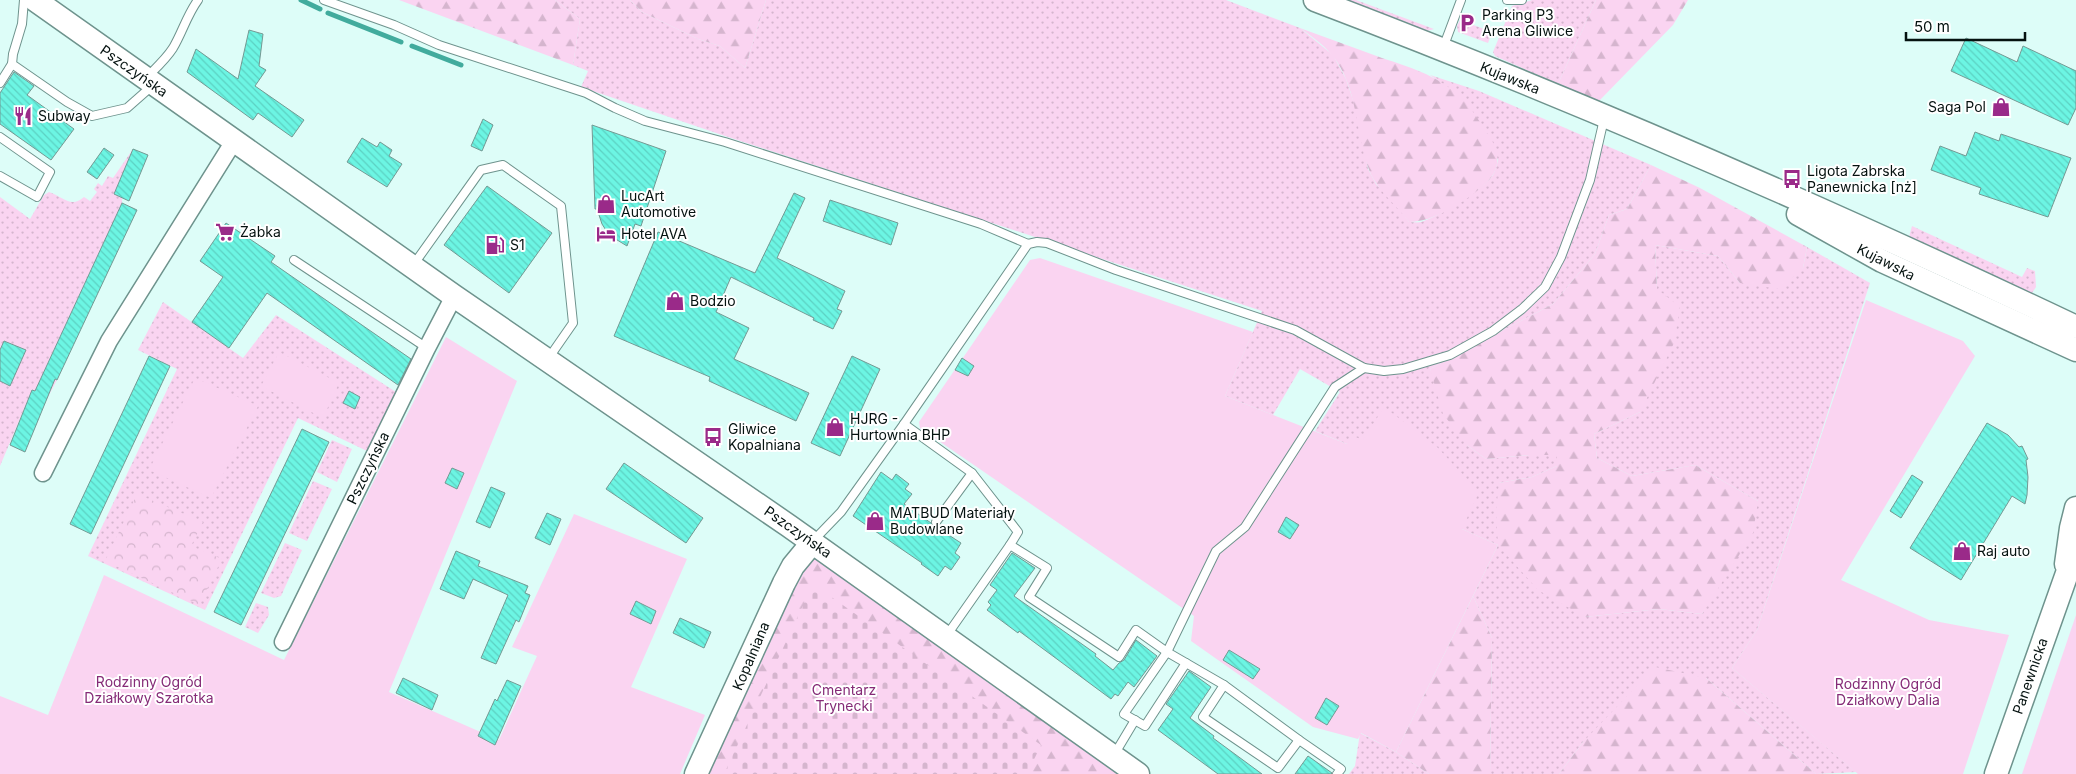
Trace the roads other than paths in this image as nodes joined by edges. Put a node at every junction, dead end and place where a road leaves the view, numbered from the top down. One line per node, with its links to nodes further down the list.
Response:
1 (24, 0): 10 (lane)
2 (35, 0): 11 (street, Pszczyńska)
3 (198, 0): 11 (lane)
4 (324, 0): 17 (lane)
5 (1315, 0): 9 (street, Kujawska)
6 (1461, 0): 9 (lane)
7 (1507, 0): 8 (lane)
8 (1522, 0)
9 (1442, 50): 13 (street, Kujawska)
10 (12, 64): 11 (lane); 12 (lane)
11 (150, 82): 15 (street, Pszczyńska)
12 (0, 83)
13 (1605, 117): 21 (street, Kujawska); 24 (lane)
14 (0, 137): 16 (lane)
15 (234, 141): 19 (street, Pszczyńska); 26 (street)
16 (0, 176)
17 (1028, 244): 24 (lane); 25 (lane)
18 (294, 260): 22 (lane)
19 (412, 266): 20 (street, Pszczyńska); 23 (lane)
20 (454, 296): 22 (street, Pszczyńska); 23 (street, Pszczyńska)
21 (2075, 344)
22 (427, 348): 35 (street, Pszczyńska)
23 (547, 361): 30 (street, Pszczyńska)
24 (1364, 368): 36 (lane)
25 (904, 424): 27 (lane); 30 (lane)
26 (43, 473)
27 (972, 473): 29 (lane); 31 (lane)
28 (2076, 508): 33 (street, Panewnicka)
29 (936, 522)
30 (812, 543): 34 (street, Pszczyńska); 42 (street, Kopalniana)
31 (1010, 545): 34 (lane); 36 (lane)
32 (2076, 548): 33 (street, Panewnicka)
33 (2064, 578): 45 (street, Panewnicka)
34 (946, 637): 41 (street, Pszczyńska)
35 (283, 642)
36 (1167, 652): 37 (lane); 39 (lane)
37 (1186, 663): 38 (lane); 39 (lane)
38 (1224, 685): 40 (lane); 40 (lane)
39 (1135, 720): 41 (lane)
40 (1299, 740): 44 (lane)
41 (1113, 756): 43 (street, Pszczyńska)
42 (696, 774)
43 (1138, 774)
44 (1338, 774)
45 (1996, 774)

